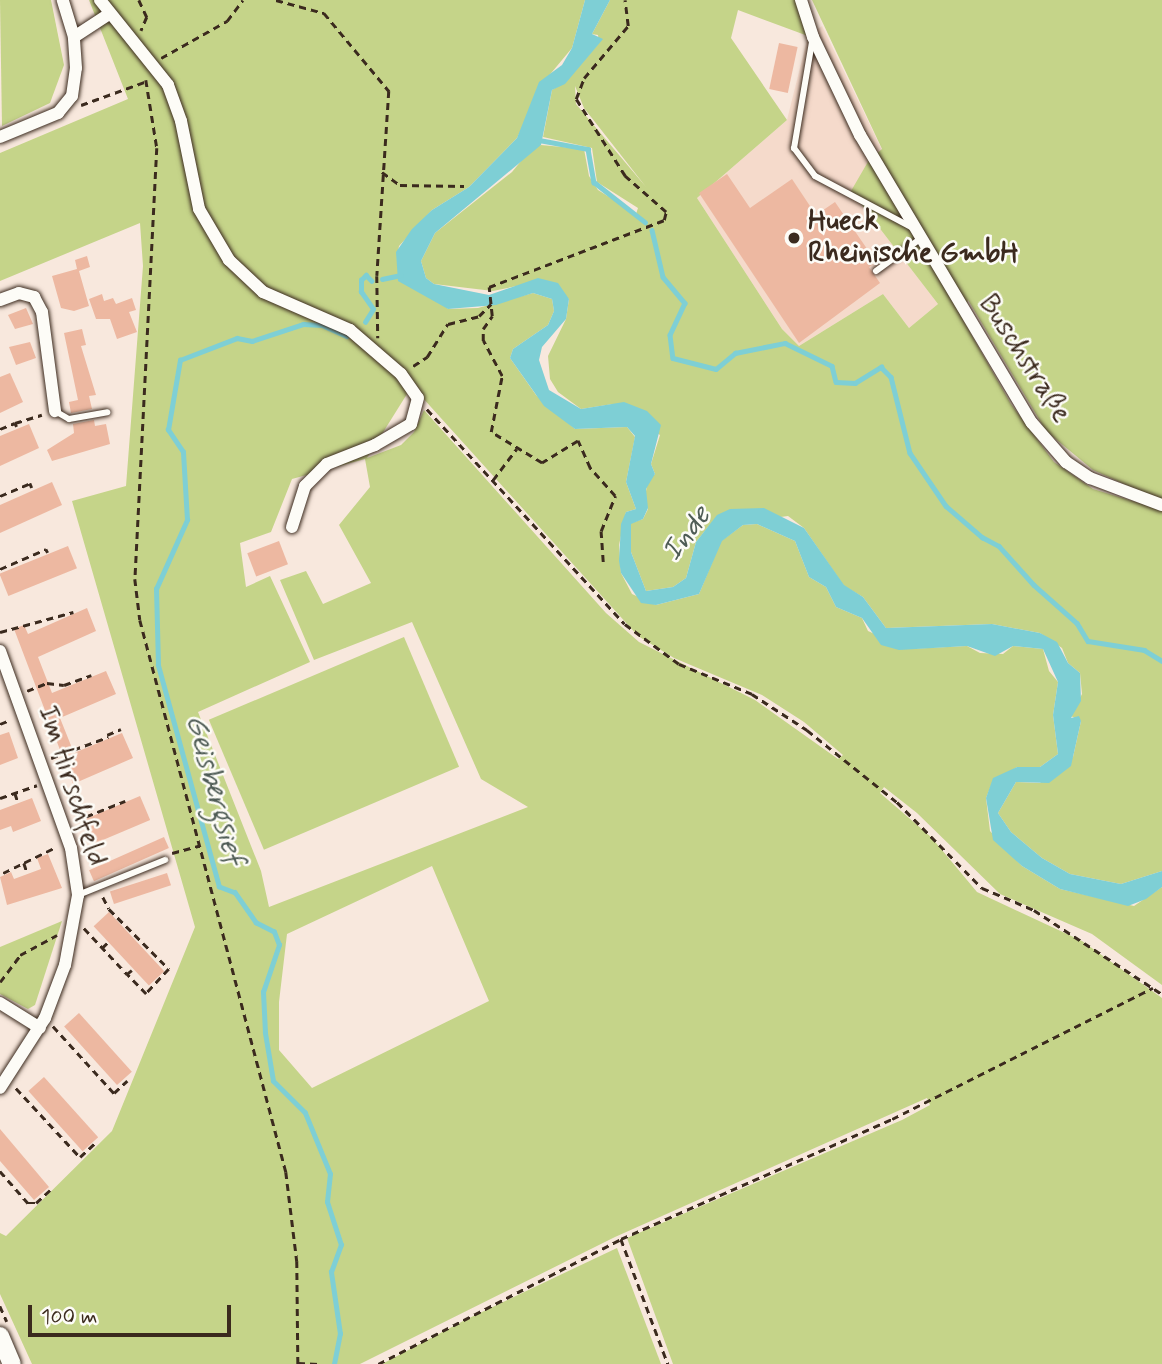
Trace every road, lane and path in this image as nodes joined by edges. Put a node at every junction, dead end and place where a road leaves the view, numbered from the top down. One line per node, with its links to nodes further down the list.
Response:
1 (63, 0): 9 (street)
2 (100, 0): 8 (street)
3 (139, 0): 11 (path)
4 (243, 0): 12 (path)
5 (276, 0): 16 (path)
6 (625, 0): 21 (path)
7 (801, 0): 10 (street, Buschstraße)
8 (108, 14): 9 (street); 11 (street)
9 (74, 37): 14 (street)
10 (813, 37): 18 (street, Buschstraße); 18 (lane)
11 (135, 43): 12 (street)
12 (147, 66): 13 (path); 22 (street)
13 (147, 81): 14 (path); 51 (path)
14 (58, 113): 15 (street)
15 (0, 137)
16 (382, 172): 17 (path); 22 (path)
17 (464, 186)
18 (920, 239): 19 (lane); 32 (street, Buschstraße)
19 (876, 271)
20 (0, 300): 25 (street)
21 (493, 302): 23 (path); 28 (path)
22 (377, 350): 23 (street)
23 (401, 374): 24 (street)
24 (418, 398): 29 (path); 33 (street)
25 (55, 411): 26 (lane); 27 (path)
26 (107, 412)
27 (0, 429)
28 (516, 449): 29 (path); 35 (path)
29 (492, 481): 64 (path)
30 (33, 488): 31 (path)
31 (0, 496)
32 (1162, 505)
33 (292, 527)
34 (48, 553): 36 (path)
35 (603, 562)
36 (0, 569)
37 (73, 612): 38 (path)
38 (0, 632)
39 (0, 651): 41 (street, Im Hirschfeld)
40 (91, 675): 41 (path)
41 (16, 696): 43 (street, Im Hirschfeld)
42 (121, 729): 43 (path)
43 (40, 762): 44 (street, Im Hirschfeld)
44 (48, 782): 45 (path); 49 (street, Im Hirschfeld)
45 (15, 793): 46 (path); 48 (path)
46 (0, 798)
47 (125, 801): 49 (path)
48 (18, 802)
49 (64, 826): 50 (street, Im Hirschfeld)
50 (69, 842): 53 (path); 57 (street, Im Hirschfeld)
51 (199, 846): 52 (path); 85 (path)
52 (165, 860): 56 (lane)
53 (24, 863): 54 (path); 55 (path)
54 (27, 872)
55 (3, 873)
56 (98, 887): 57 (lane); 62 (path)
57 (78, 895): 58 (street, Im Hirschfeld)
58 (75, 925): 60 (path); 63 (path); 67 (street, Im Hirschfeld)
59 (107, 943): 60 (path)
60 (102, 948): 62 (path)
61 (132, 970): 62 (path)
62 (127, 974)
63 (0, 982)
64 (1153, 988): 65 (path); 83 (path)
65 (1162, 994)
66 (0, 1003): 67 (street)
67 (42, 1023): 69 (path); 73 (street, Im Hirschfeld)
68 (76, 1042): 69 (path)
69 (72, 1046): 71 (path)
70 (101, 1070): 71 (path)
71 (97, 1074): 72 (path)
72 (127, 1081)
73 (4, 1084): 75 (path)
74 (43, 1108): 75 (path)
75 (38, 1112): 77 (path)
76 (67, 1135): 77 (path)
77 (63, 1138): 78 (path)
78 (95, 1143)
79 (0, 1171): 81 (path)
80 (18, 1184): 81 (path)
81 (14, 1187): 82 (path)
82 (50, 1190)
83 (621, 1239): 88 (path); 89 (path)
84 (0, 1336): 86 (main road)
85 (298, 1363): 87 (path)
86 (12, 1364)
87 (319, 1364)
88 (378, 1364)
89 (668, 1364)

